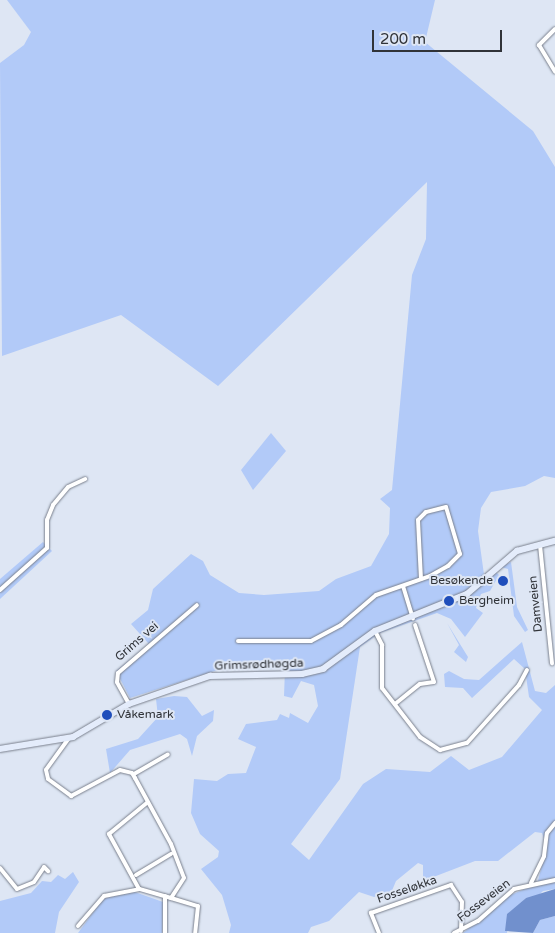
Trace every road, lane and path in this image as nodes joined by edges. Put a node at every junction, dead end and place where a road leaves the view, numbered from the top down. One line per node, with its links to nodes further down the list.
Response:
1 (555, 29): 2 (street)
2 (555, 72)
3 (85, 479): 8 (street)
4 (555, 541): 5 (main road, Grimsrødhøgda)
5 (539, 543): 10 (main road, Grimsrødhøgda); 14 (street, Damveien)
6 (421, 579): 6 (street); 7 (street)
7 (403, 586): 10 (street); 13 (street)
8 (0, 590)
9 (197, 605): 16 (street, Grims vei)
10 (413, 618): 12 (main road, Grimsrødhøgda)
11 (416, 625): 17 (street)
12 (376, 631): 16 (main road, Grimsrødhøgda); 17 (street)
13 (238, 641)
14 (552, 663)
15 (527, 670): 17 (street)
16 (130, 704): 18 (main road, Grimsrødhøgda)
17 (395, 704)
18 (69, 738): 19 (main road, Grimsrødhøgda); 21 (street)
19 (0, 749)
20 (168, 754): 21 (street)
21 (134, 774): 22 (street)
22 (148, 802): 24 (street); 27 (street)
23 (555, 823): 29 (street)
24 (171, 854): 27 (street); 32 (street)
25 (0, 868): 26 (street)
26 (48, 871)
27 (136, 875): 30 (street)
28 (555, 880): 29 (street, Fosseveien)
29 (530, 883): 34 (street, Fosseveien)
30 (139, 888): 31 (street); 33 (street)
31 (165, 896): 32 (street); 35 (street)
32 (171, 898): 36 (street)
33 (78, 926)
34 (461, 931): 37 (street, Fosseløkka); 38 (street, Fosseveien)
35 (165, 933)
36 (195, 933)
37 (379, 933)
38 (454, 933)

